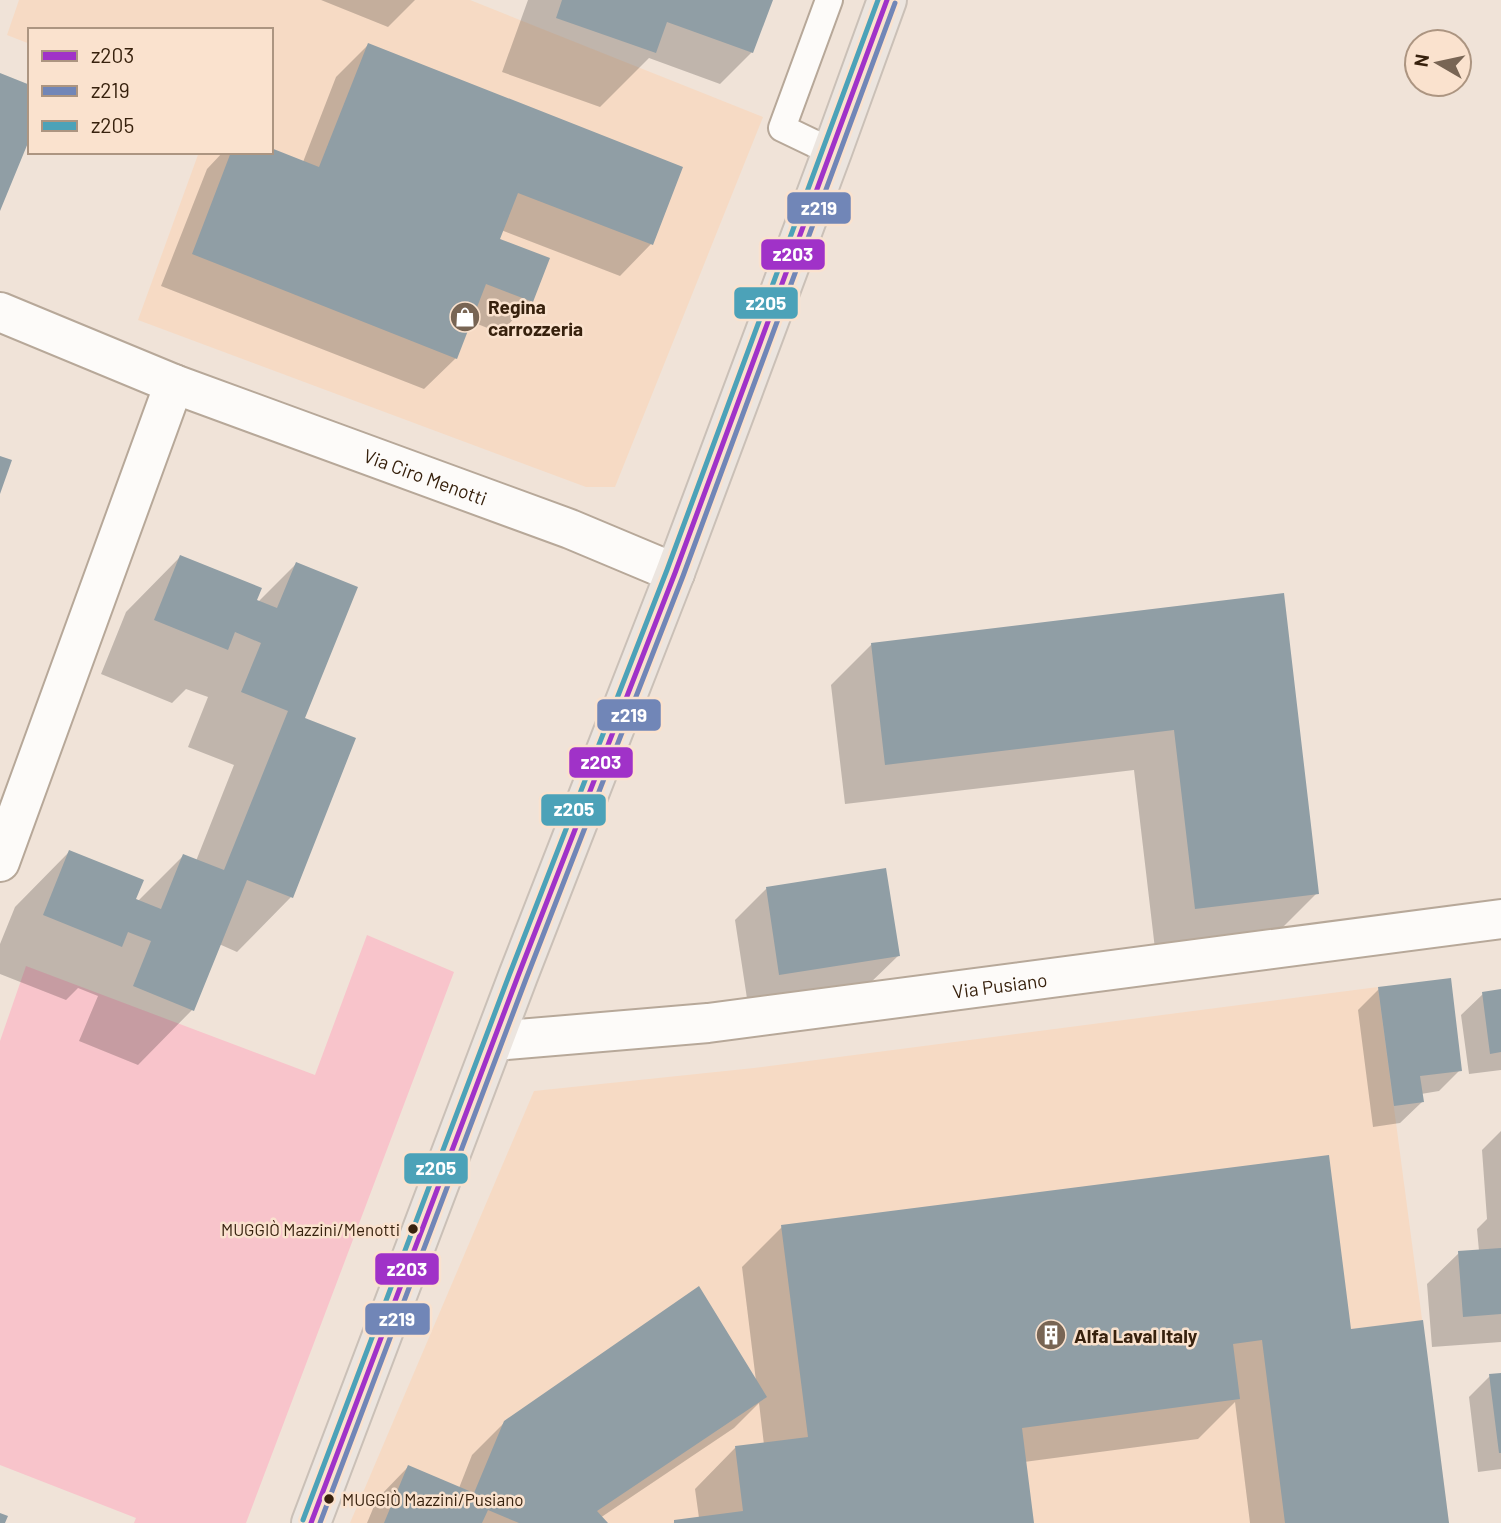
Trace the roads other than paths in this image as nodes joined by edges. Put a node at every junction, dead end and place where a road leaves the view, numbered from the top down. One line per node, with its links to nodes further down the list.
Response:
1 (830, 0): 3 (lane)
2 (887, 0): 3 (main road)
3 (832, 152): 6 (main road)
4 (0, 312): 5 (street, Via Ciro Menotti)
5 (174, 384): 6 (street, Via Ciro Menotti); 7 (street)
6 (675, 573): 9 (main road)
7 (0, 862)
8 (1501, 919): 9 (street, Via Pusiano)
9 (495, 1041): 10 (main road)
10 (311, 1523)

